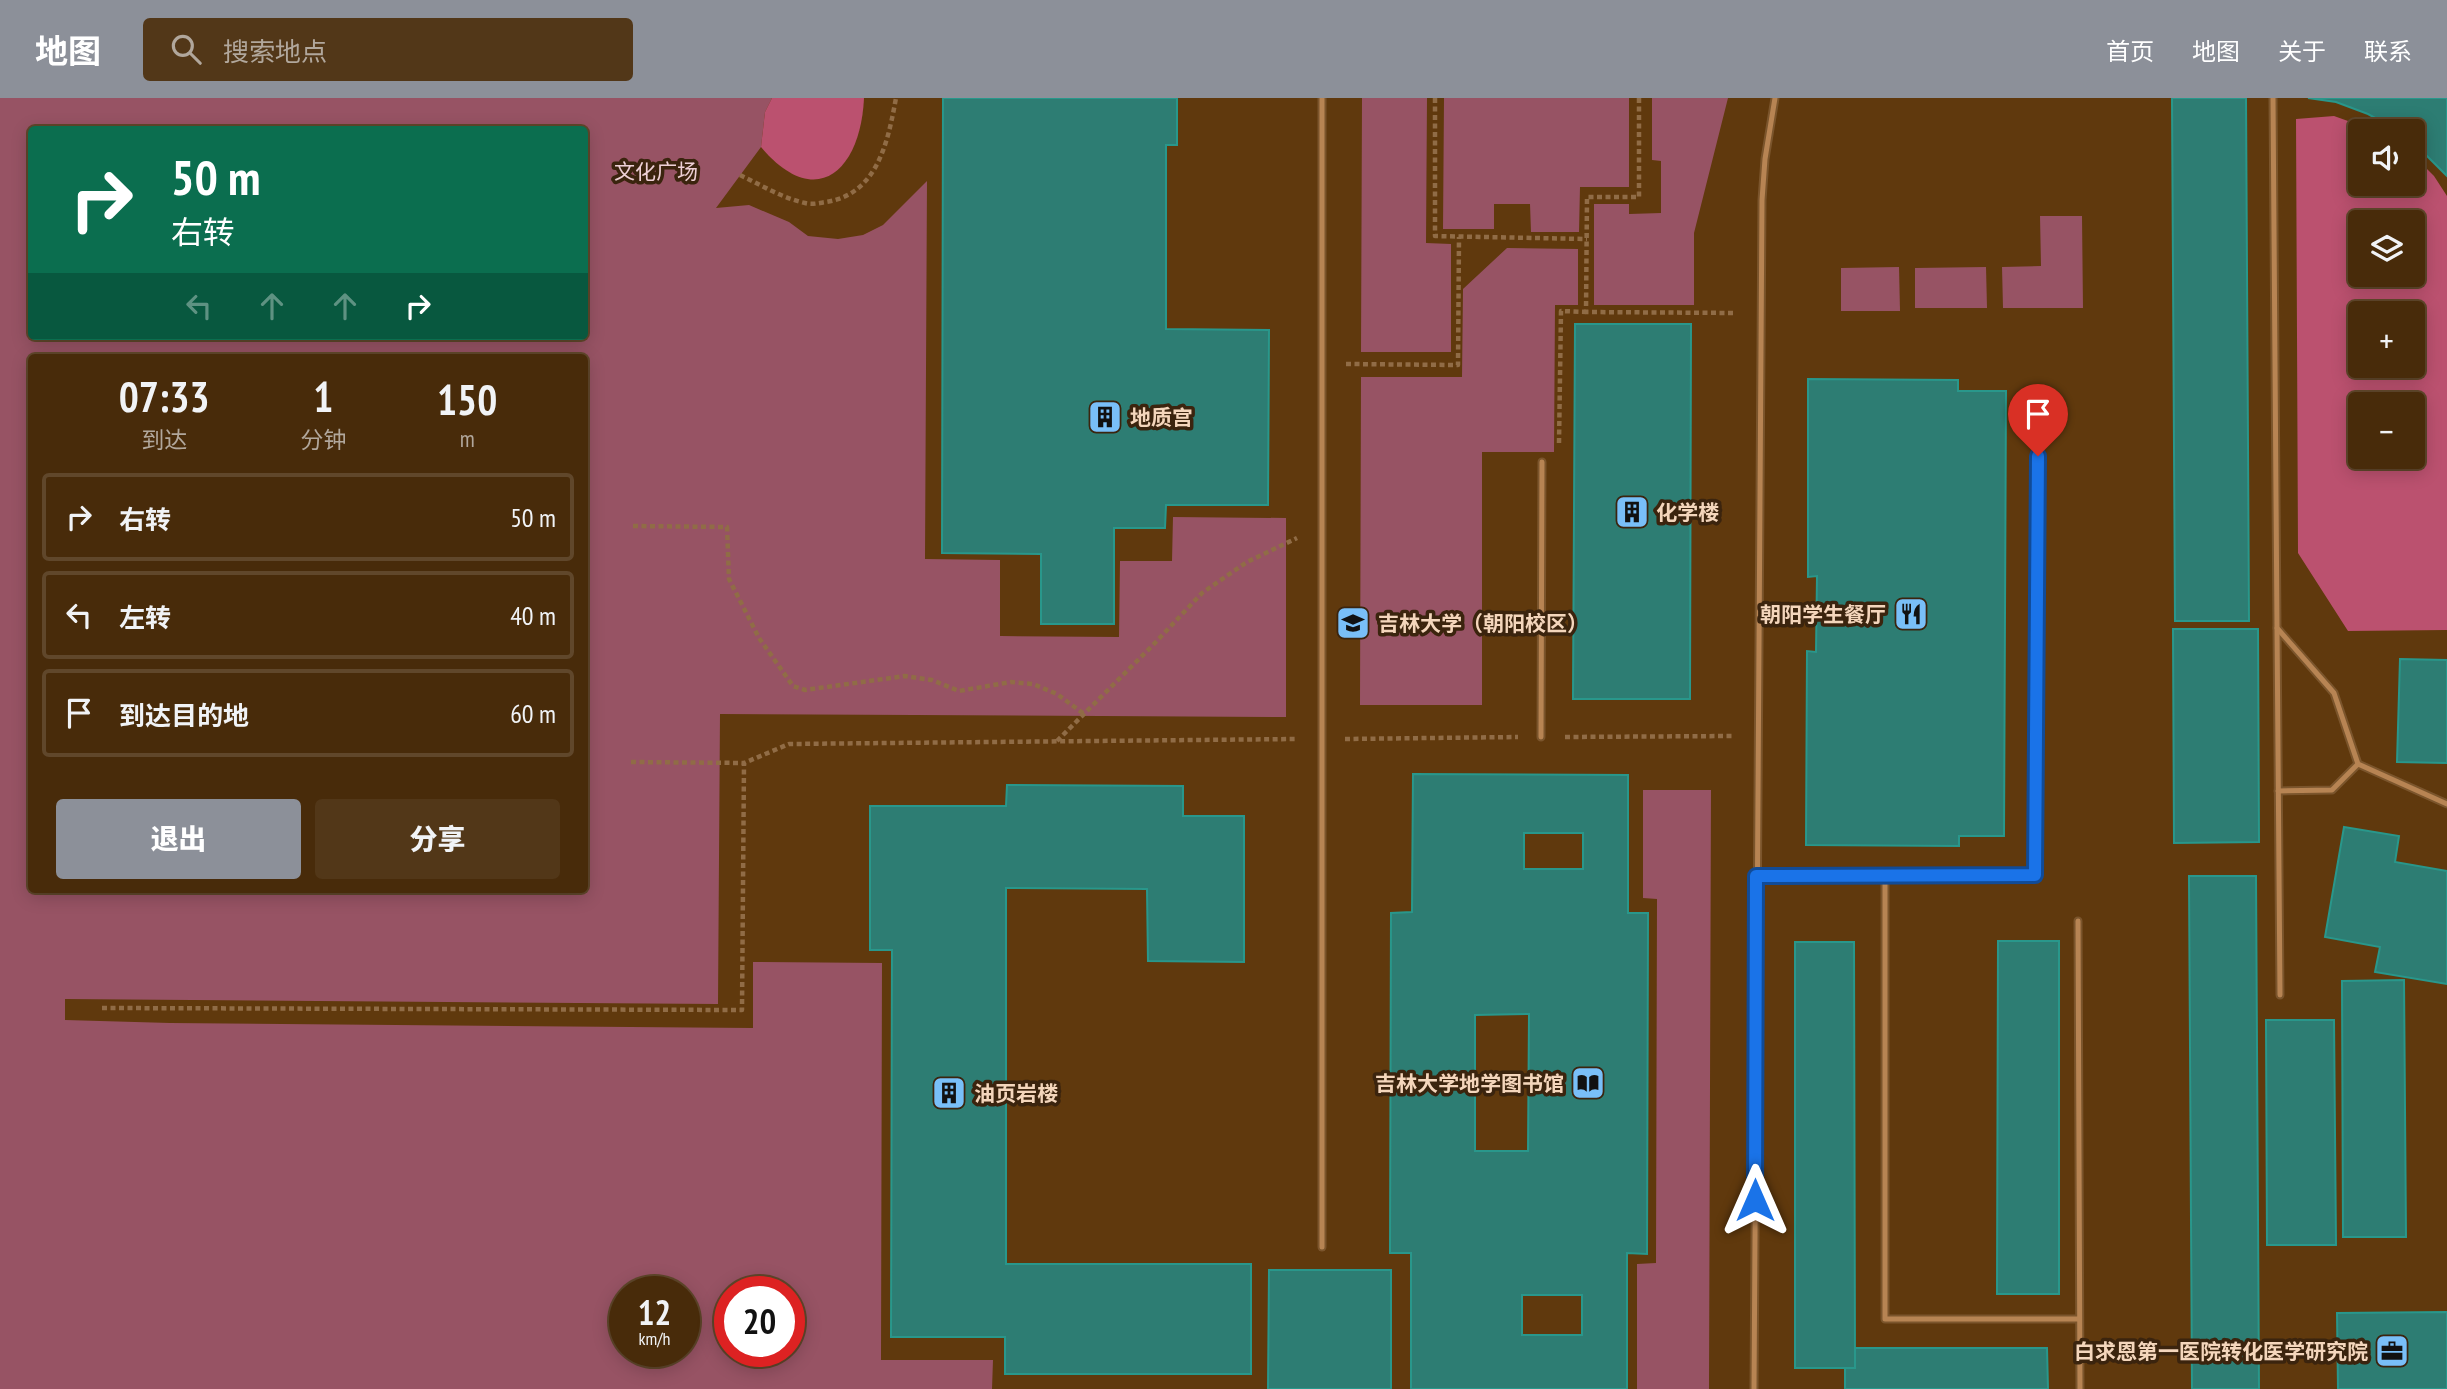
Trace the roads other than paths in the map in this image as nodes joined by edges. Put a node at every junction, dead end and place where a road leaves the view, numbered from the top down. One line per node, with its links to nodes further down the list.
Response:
1 (1322, 98): 15 (lane)
2 (1775, 98): 12 (lane)
3 (2273, 98): 6 (lane)
4 (2038, 456): 11 (lane)
5 (1542, 462): 7 (lane)
6 (2277, 628): 8 (lane); 9 (lane)
7 (1541, 737)
8 (2358, 764): 9 (lane); 10 (lane)
9 (2278, 791): 14 (lane)
10 (2447, 804)
11 (1885, 875): 12 (lane); 16 (lane)
12 (1756, 876): 17 (lane)
13 (2078, 921): 16 (lane)
14 (2280, 995)
15 (1322, 1247)
16 (2079, 1319): 18 (lane)
17 (1754, 1389)
18 (2080, 1389)

